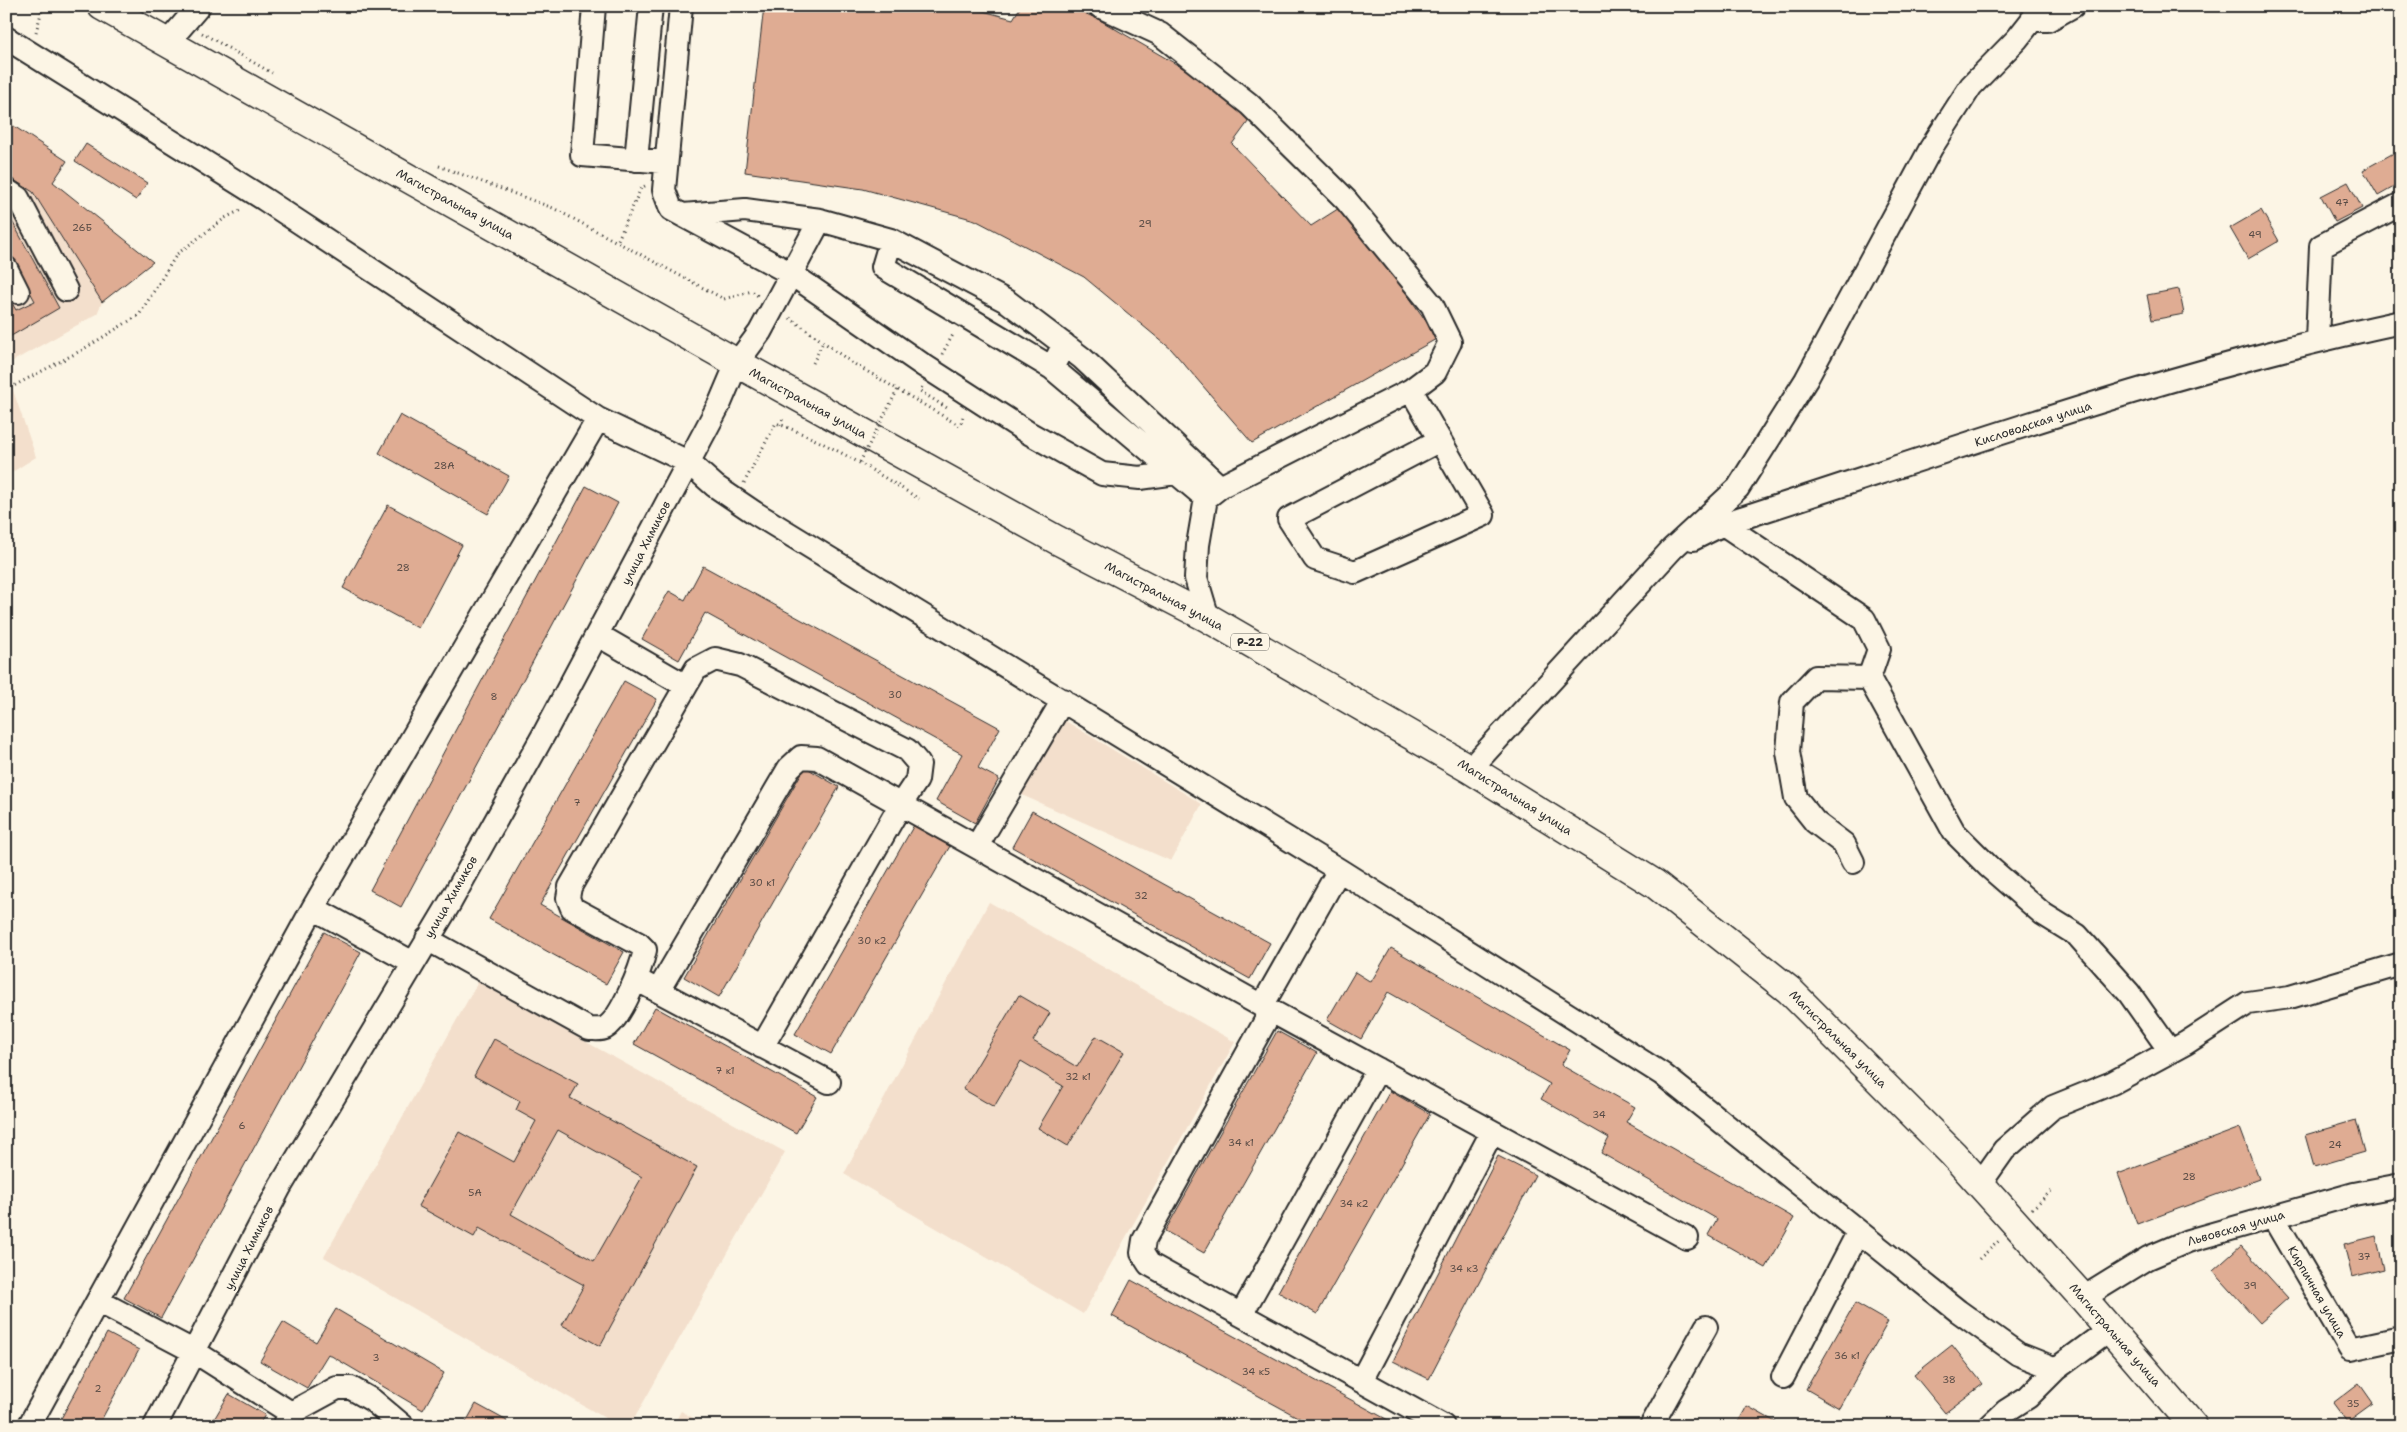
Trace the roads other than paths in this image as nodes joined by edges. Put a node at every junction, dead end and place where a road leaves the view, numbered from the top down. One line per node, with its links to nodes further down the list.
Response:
1 (102, 6): 8 (highway, Магистральная улица / Р-22)
2 (594, 6): 10 (street)
3 (651, 6): 10 (street)
4 (681, 6): 11 (street)
5 (1099, 6): 26 (street)
6 (2073, 6): 7 (street)
7 (2034, 13): 33 (street)
8 (184, 24): 24 (highway, Магистральная улица / Р-22)
9 (6, 38): 27 (street)
10 (636, 160): 11 (street)
11 (666, 170): 14 (street)
12 (6, 190): 19 (street)
13 (2401, 204): 22 (street)
14 (683, 216): 15 (street); 18 (street)
15 (820, 220): 16 (street); 18 (street, улица Химиков)
16 (891, 240): 23 (street); 25 (street)
17 (6, 268): 20 (street)
18 (790, 273): 24 (street, улица Химиков); 30 (street)
19 (66, 290)
20 (18, 292)
21 (2401, 322): 22 (street, Кисловодская улица)
22 (2317, 340): 32 (street, Кисловодская улица)
23 (1064, 344): 25 (street); 31 (street)
24 (737, 364): 29 (street, улица Химиков); 34 (highway, Магистральная улица / Р-22)
25 (1052, 368): 30 (street)
26 (1411, 390): 28 (street); 31 (street)
27 (598, 419): 29 (street); 44 (street)
28 (1440, 440): 28 (street)
29 (688, 462): 35 (street, улица Химиков); 38 (street)
30 (1176, 473): 31 (street)
31 (1209, 499): 34 (street)
32 (1723, 524): 33 (street, Кисловодская улица); 36 (street)
33 (1672, 549): 39 (street)
34 (1208, 618): 39 (highway, Магистральная улица / Р-22)
35 (598, 635): 37 (street); 45 (street, улица Химиков)
36 (1869, 678): 42 (street); 52 (street)
37 (686, 686): 40 (street); 48 (street)
38 (1062, 700): 41 (street); 43 (street)
39 (1470, 769): 56 (highway, Магистральная улица / Р-22)
40 (901, 804): 41 (street); 49 (street); 51 (street)
41 (977, 846): 50 (street)
42 (1853, 862)
43 (1339, 870): 50 (street); 59 (street)
44 (313, 908): 46 (street); 62 (street)
45 (427, 939): 46 (street, улица Химиков); 48 (street)
46 (413, 963): 67 (street, улица Химиков)
47 (2401, 964): 52 (street)
48 (635, 978): 49 (street)
49 (658, 991): 51 (street)
50 (1266, 1009): 53 (street); 63 (street)
51 (762, 1047): 54 (street)
52 (2170, 1051): 56 (street)
53 (1378, 1069): 55 (street); 63 (street)
54 (829, 1082)
55 (1492, 1132): 60 (street); 70 (street)
56 (1980, 1184): 61 (highway, Магистральная улица / Р-22)
57 (2401, 1185): 58 (street, Львовская улица)
58 (2273, 1217): 61 (street, Львовская улица); 66 (street, Кирпичная улица)
59 (1858, 1233): 68 (street); 69 (street)
60 (1687, 1238)
61 (2083, 1298): 65 (highway, Магистральная улица / Р-22)
62 (98, 1301): 67 (street); 73 (street)
63 (1242, 1315): 70 (street)
64 (1706, 1327): 77 (street)
65 (2110, 1329): 68 (street); 78 (highway, Магистральная улица / Р-22)
66 (2401, 1338)
67 (195, 1352): 71 (street); 74 (street, улица Химиков)
68 (2056, 1369): 72 (street)
69 (1783, 1377)
70 (1360, 1381): 76 (street)
71 (288, 1420): 75 (street)
72 (2005, 1421)
73 (29, 1426)
74 (155, 1426)
75 (403, 1426)
76 (1443, 1426)
77 (1651, 1426)
78 (2193, 1426)

